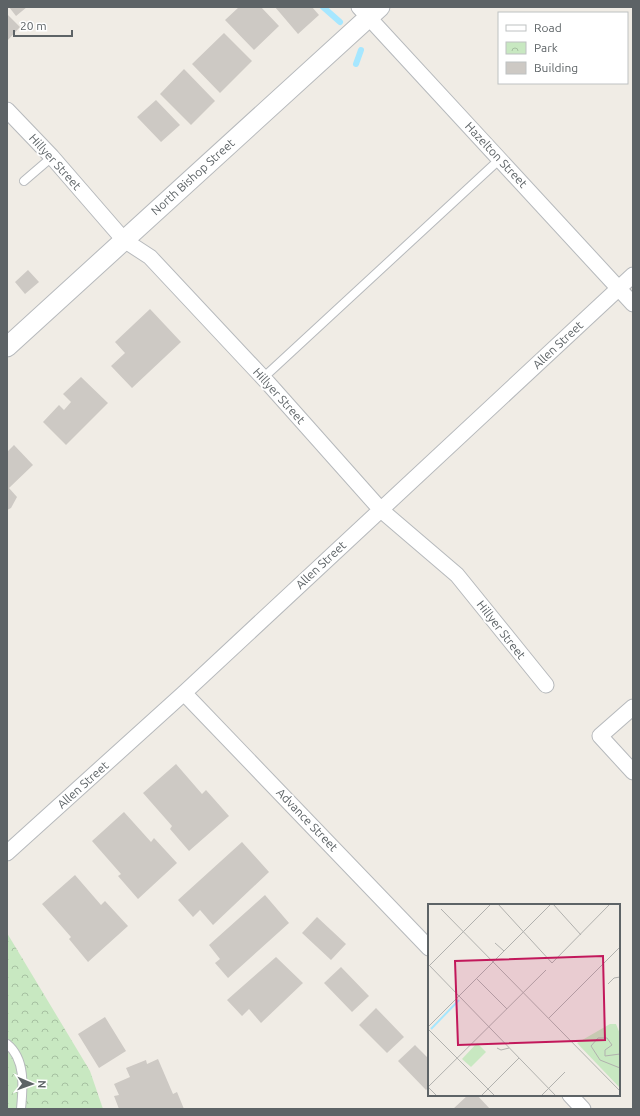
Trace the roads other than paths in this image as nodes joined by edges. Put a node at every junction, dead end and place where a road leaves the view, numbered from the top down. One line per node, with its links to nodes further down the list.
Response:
1 (370, 10): 4 (street, Hazelton Street); 6 (street, North Bishop Street)
2 (7, 110): 3 (street, Hillyer Street)
3 (52, 157): 5 (lane); 6 (street, Hillyer Street)
4 (500, 159): 8 (street, Hazelton Street); 11 (lane)
5 (24, 180)
6 (124, 240): 10 (street, North Bishop Street); 11 (street, Hillyer Street)
7 (633, 275): 8 (street, Allen Street)
8 (619, 288): 9 (street, Hazelton Street); 12 (street, Allen Street)
9 (633, 304)
10 (7, 347)
11 (263, 378): 12 (street, Hillyer Street)
12 (381, 510): 13 (street, Hillyer Street); 14 (street, Allen Street)
13 (546, 685)
14 (184, 693): 17 (street, Allen Street); 18 (street, Advance Street)
15 (633, 707): 16 (street)
16 (633, 772)
17 (7, 853)
18 (428, 947)
19 (7, 1044): 21 (lane)
20 (571, 1096): 22 (street)
21 (21, 1109)
22 (583, 1109)

